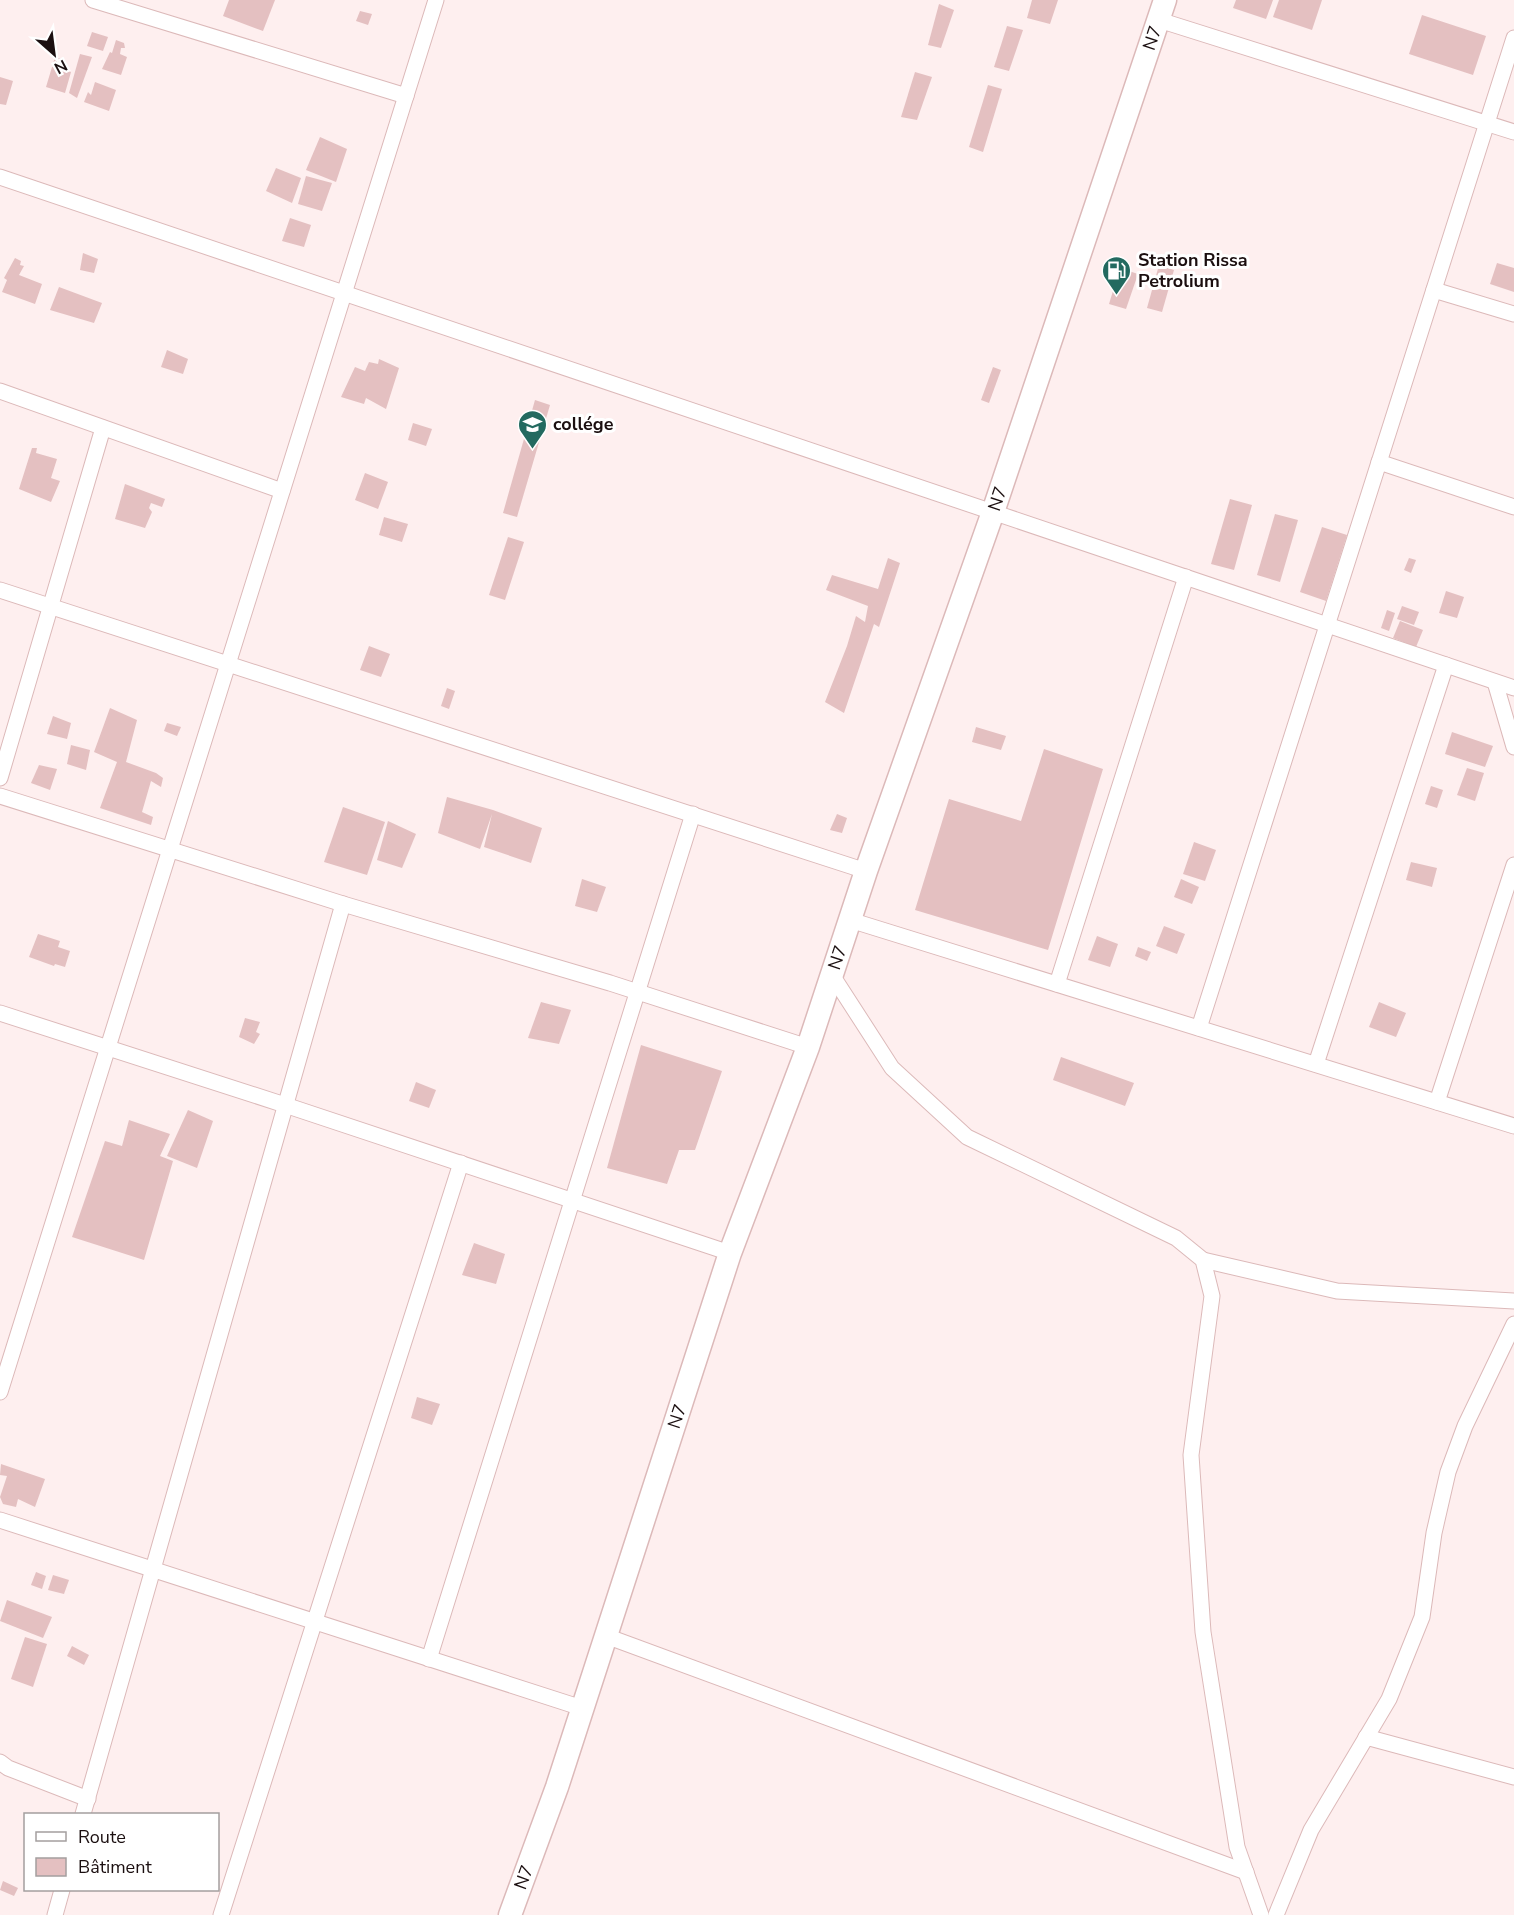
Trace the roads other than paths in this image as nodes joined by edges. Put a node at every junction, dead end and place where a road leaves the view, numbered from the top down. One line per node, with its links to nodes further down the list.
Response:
1 (93, 0): 5 (street)
2 (436, 0): 5 (street)
3 (1162, 10): 6 (street); 17 (main road, N7)
4 (1514, 38): 6 (street)
5 (406, 96): 10 (street)
6 (1487, 124): 7 (street); 9 (street)
7 (1514, 132)
8 (0, 177): 10 (street)
9 (1434, 290): 11 (street); 14 (street)
10 (345, 294): 15 (street); 17 (street)
11 (1514, 314)
12 (0, 391): 13 (street)
13 (103, 428): 15 (street); 20 (street)
14 (1379, 462): 16 (street); 21 (street)
15 (282, 491): 22 (street)
16 (1514, 507)
17 (993, 512): 18 (street); 32 (main road, N7)
18 (1186, 578): 21 (street); 36 (street)
19 (0, 590): 20 (street)
20 (50, 606): 22 (street); 27 (street)
21 (1328, 625): 23 (street); 39 (street)
22 (228, 664): 29 (street); 30 (street)
23 (1446, 665): 24 (street); 42 (street)
24 (1495, 682): 25 (street); 26 (street)
25 (1514, 688)
26 (1514, 747)
27 (0, 778)
28 (0, 796): 30 (street)
29 (693, 814): 32 (street); 37 (street)
30 (170, 848): 33 (street); 41 (street)
31 (1514, 865): 43 (street)
32 (866, 871): 34 (main road, N7)
33 (343, 904): 37 (street); 44 (street)
34 (850, 920): 35 (main road, N7); 36 (street)
35 (832, 975): 40 (main road, N7); 49 (street)
36 (1057, 984): 39 (street)
37 (638, 992): 40 (street); 47 (street)
38 (0, 1013): 41 (street)
39 (1199, 1028): 42 (street)
40 (807, 1047): 48 (main road, N7)
41 (108, 1048): 44 (street); 52 (street)
42 (1316, 1064): 43 (street)
43 (1437, 1102): 45 (street)
44 (285, 1105): 46 (street); 54 (street)
45 (1514, 1126)
46 (461, 1163): 47 (street); 55 (street)
47 (572, 1200): 48 (street); 57 (street)
48 (730, 1252): 56 (main road, N7)
49 (1203, 1260): 50 (street); 64 (street)
50 (1514, 1301)
51 (1514, 1324): 59 (street)
52 (0, 1392)
53 (0, 1520): 54 (street)
54 (153, 1570): 55 (street); 62 (street)
55 (314, 1622): 57 (street); 67 (street)
56 (606, 1636): 58 (main road, N7); 64 (street)
57 (429, 1659): 58 (street)
58 (582, 1708): 68 (main road, N7)
59 (1366, 1737): 61 (street); 70 (street)
60 (0, 1762): 62 (street)
61 (1514, 1777)
62 (88, 1799): 63 (street)
63 (84, 1813)
64 (1246, 1872): 69 (street)
65 (62, 1891): 66 (street)
66 (55, 1915)
67 (221, 1915)
68 (510, 1915)
69 (1261, 1915)
70 (1276, 1915)

